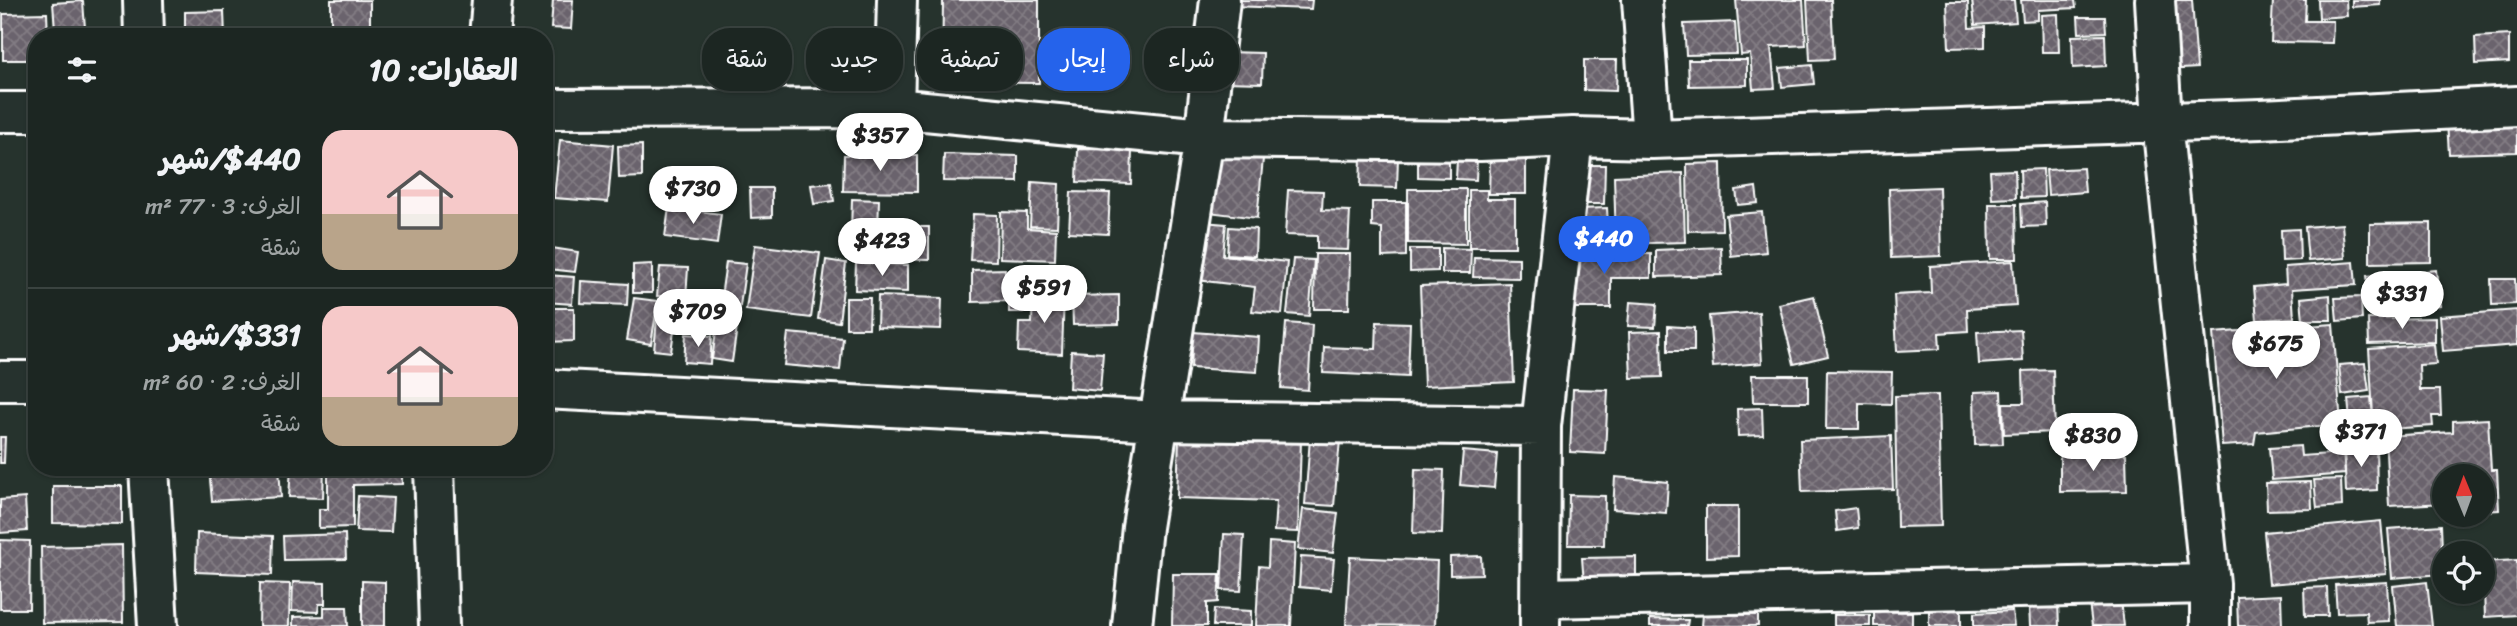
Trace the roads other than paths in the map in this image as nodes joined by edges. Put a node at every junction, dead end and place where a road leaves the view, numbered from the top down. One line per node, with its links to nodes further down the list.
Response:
1 (143, 0): 7 (street)
2 (492, 0): 8 (street)
3 (897, 0): 10 (street)
4 (1220, 0): 16 (street)
5 (1642, 0): 17 (street)
6 (2155, 0): 14 (street)
7 (144, 28)
8 (490, 28)
9 (2517, 106): 14 (street)
10 (894, 108): 11 (street); 16 (street)
11 (553, 109)
12 (0, 112): 13 (street)
13 (28, 112)
14 (2162, 122): 17 (street); 25 (street)
15 (1573, 137): 16 (street); 17 (street); 22 (street)
16 (1204, 138): 21 (street)
17 (1652, 139)
18 (0, 381): 19 (street)
19 (28, 381)
20 (553, 389): 21 (street)
21 (1160, 421): 22 (street); 29 (street)
22 (1541, 426): 26 (street)
23 (150, 476): 27 (street)
24 (434, 476): 28 (street)
25 (2210, 584): 26 (street); 30 (street)
26 (1541, 612)
27 (158, 626)
28 (439, 626)
29 (1132, 626)
30 (2210, 626)

